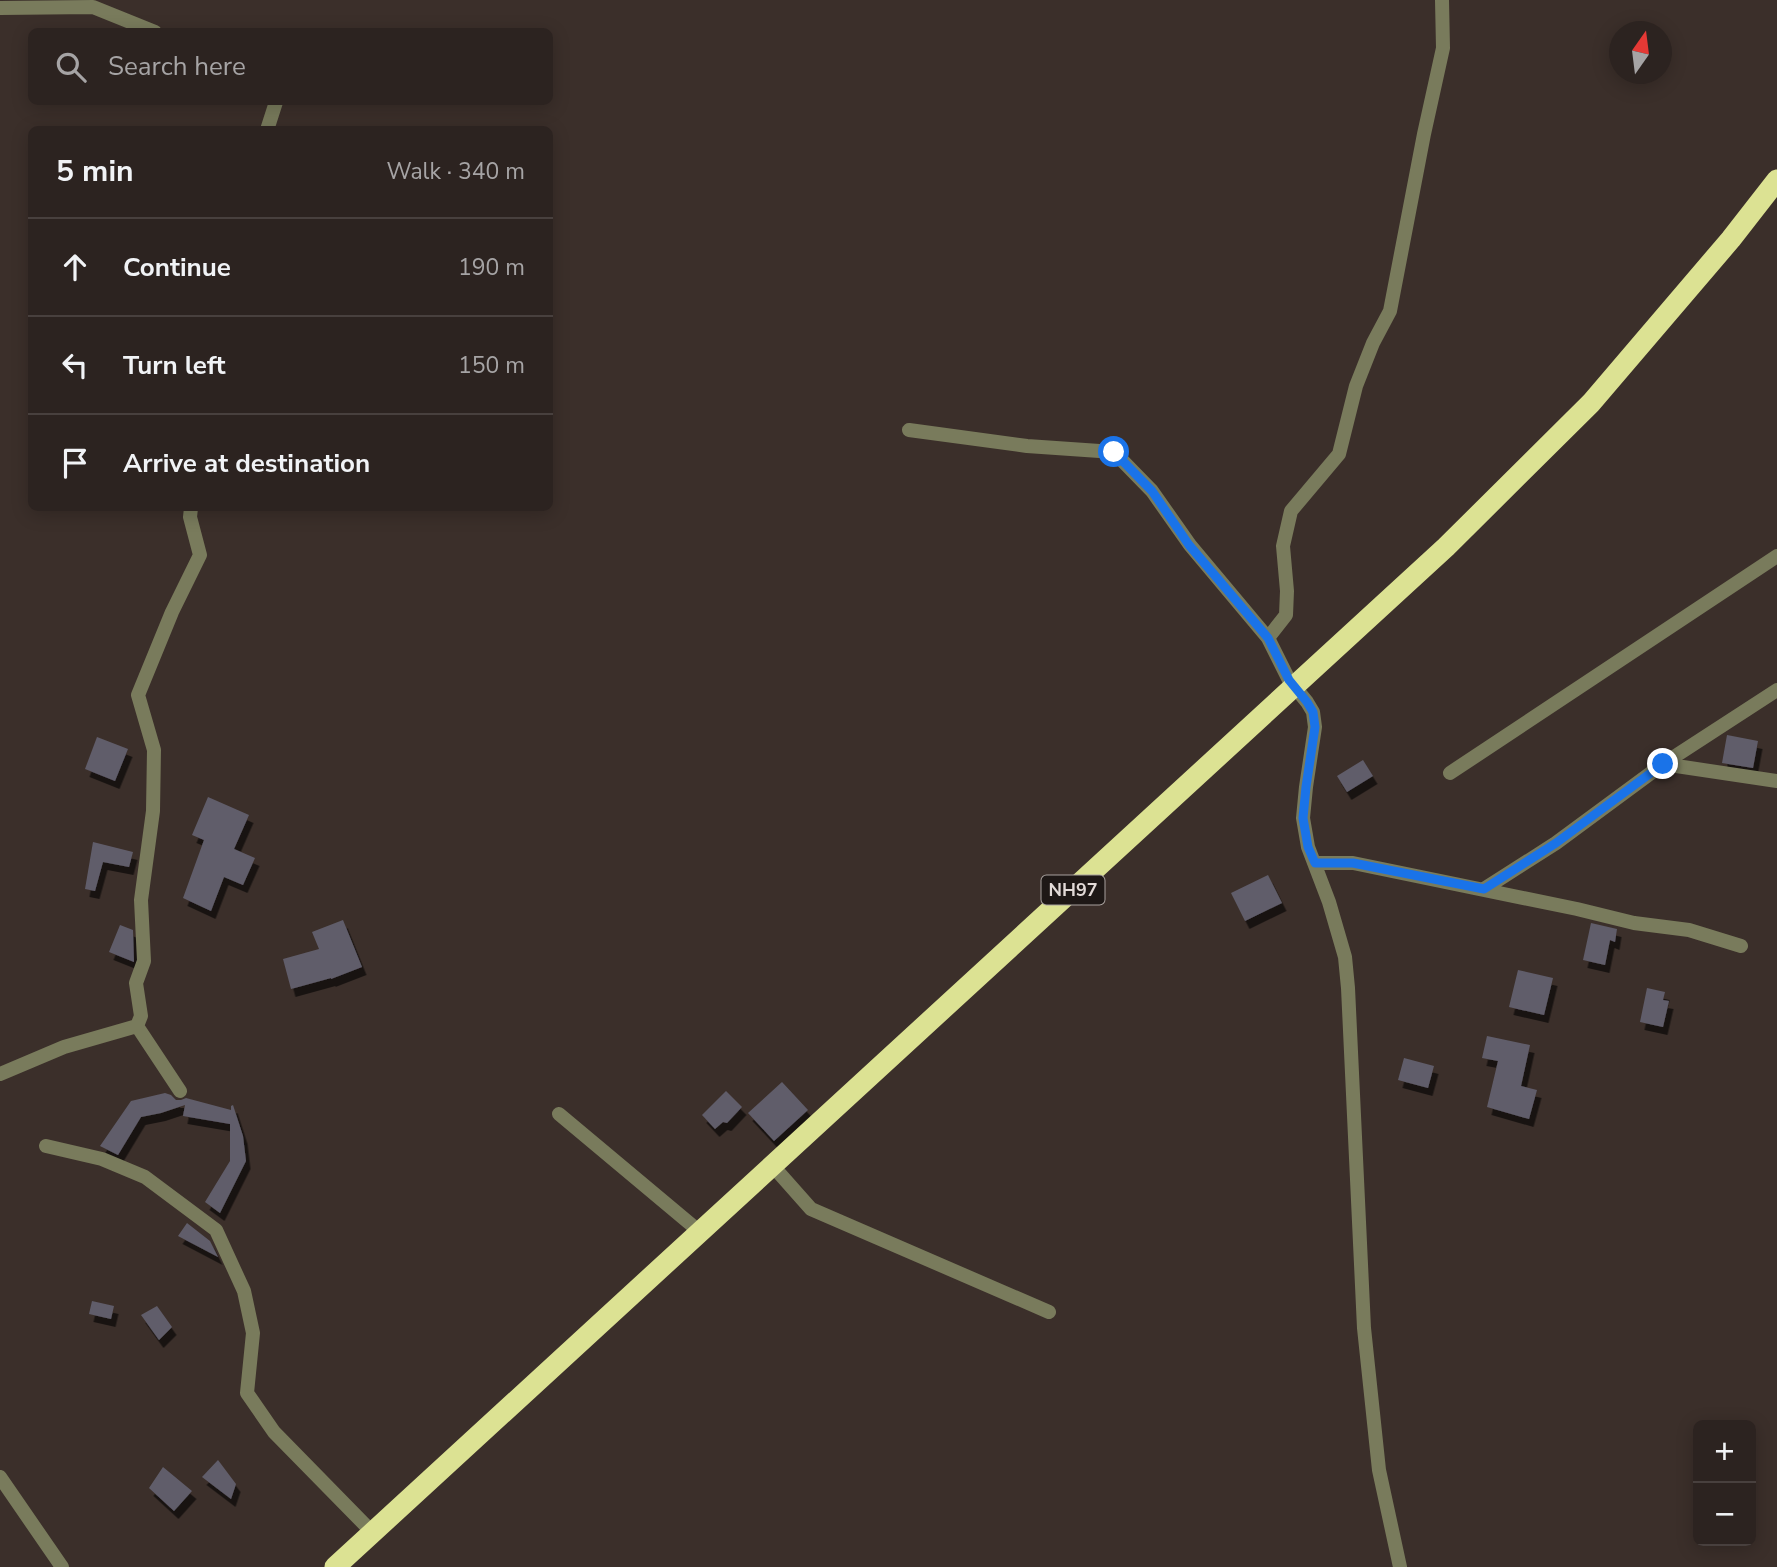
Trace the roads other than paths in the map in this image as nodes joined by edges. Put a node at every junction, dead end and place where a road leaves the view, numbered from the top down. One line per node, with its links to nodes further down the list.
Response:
1 (1442, 0): 10 (street)
2 (0, 8): 3 (street)
3 (145, 28)
4 (275, 105): 5 (street)
5 (268, 126)
6 (1777, 180): 11 (highway, NH97)
7 (909, 430): 10 (street)
8 (191, 511): 19 (street)
9 (1777, 556): 14 (street)
10 (1268, 638): 11 (street)
11 (1291, 684): 16 (street); 24 (highway, NH97)
12 (1777, 690): 13 (street)
13 (1663, 764): 15 (street); 17 (street)
14 (1450, 773)
15 (1777, 781)
16 (1315, 863): 17 (street); 31 (street)
17 (1484, 889): 18 (street)
18 (1741, 946)
19 (137, 1026): 20 (street); 21 (street)
20 (0, 1074)
21 (180, 1091)
22 (559, 1114): 25 (street)
23 (46, 1146): 28 (street)
24 (772, 1165): 25 (highway, NH97); 26 (street)
25 (700, 1232): 28 (highway, NH97)
26 (1049, 1312)
27 (0, 1477): 29 (street)
28 (373, 1533): 30 (highway, NH97)
29 (62, 1567)
30 (335, 1567)
31 (1400, 1567)

